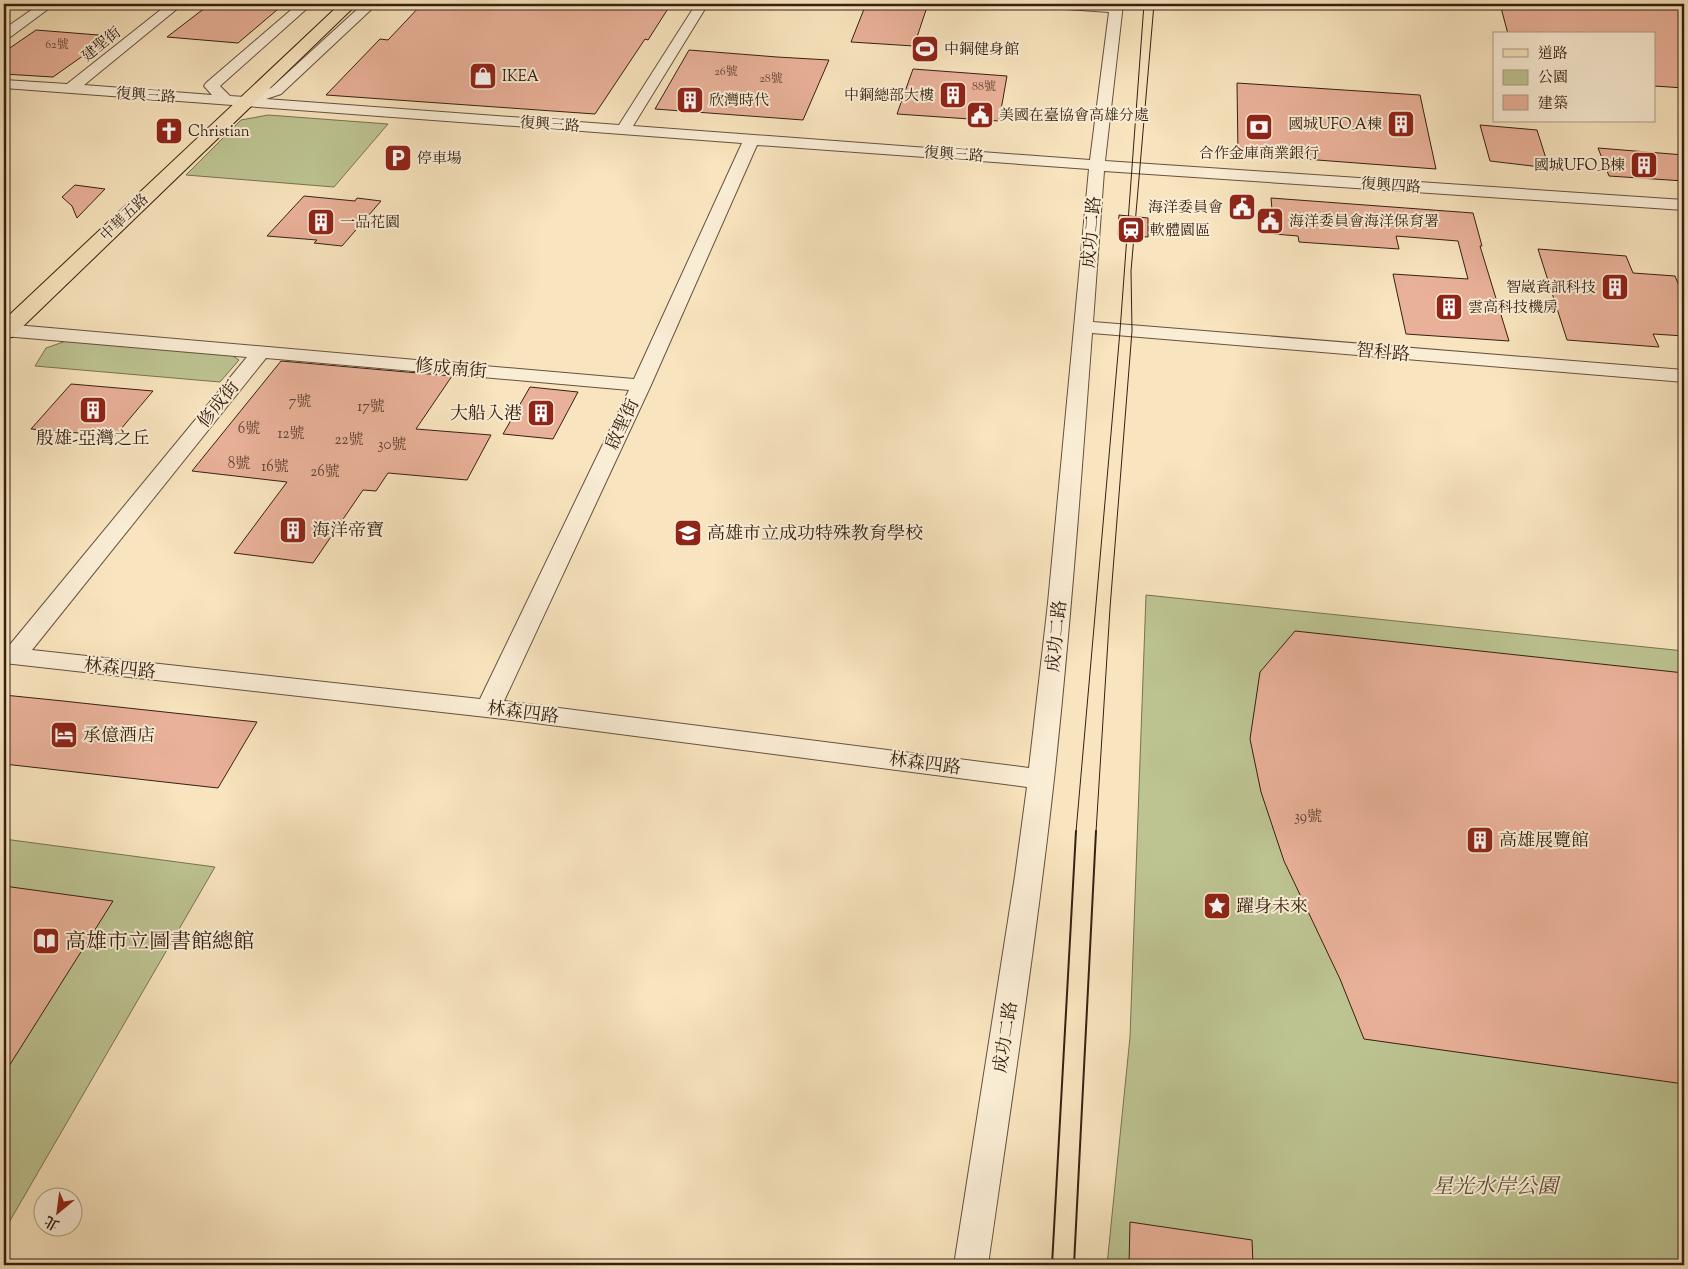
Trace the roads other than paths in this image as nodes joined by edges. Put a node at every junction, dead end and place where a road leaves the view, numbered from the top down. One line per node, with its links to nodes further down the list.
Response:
1 (48, 4): 10 (street)
2 (176, 4): 12 (street, 建聖街)
3 (306, 4): 13 (street)
4 (332, 4): 13 (main road, 中華五路)
5 (349, 4): 13 (main road, 中華五路)
6 (371, 4): 13 (street, 中華五路)
7 (702, 4): 14 (street)
8 (1052, 4): 9 (street)
9 (1116, 6): 16 (street, 成功二路)
10 (4, 35)
11 (4, 84): 12 (street, 復興三路)
12 (69, 90): 13 (street, 復興三路)
13 (235, 101): 14 (street, 復興三路); 18 (main road, 中華五路); 20 (main road, 中華五路)
14 (624, 129): 15 (street, 復興三路)
15 (752, 139): 16 (street, 復興三路); 23 (street, 啟聖街)
16 (1097, 164): 17 (street, 復興四路); 19 (street, 成功二路)
17 (1684, 205)
18 (4, 308)
19 (1083, 327): 22 (street, 智科路); 26 (street, 成功二路)
20 (4, 331): 21 (street)
21 (261, 352): 23 (street, 修成南街); 24 (street, 修成街)
22 (1684, 376)
23 (641, 385): 25 (street, 啟聖街)
24 (9, 655): 25 (street, 林森四路)
25 (488, 708): 26 (street, 林森四路)
26 (1041, 778): 27 (street, 成功二路)
27 (972, 1265)

